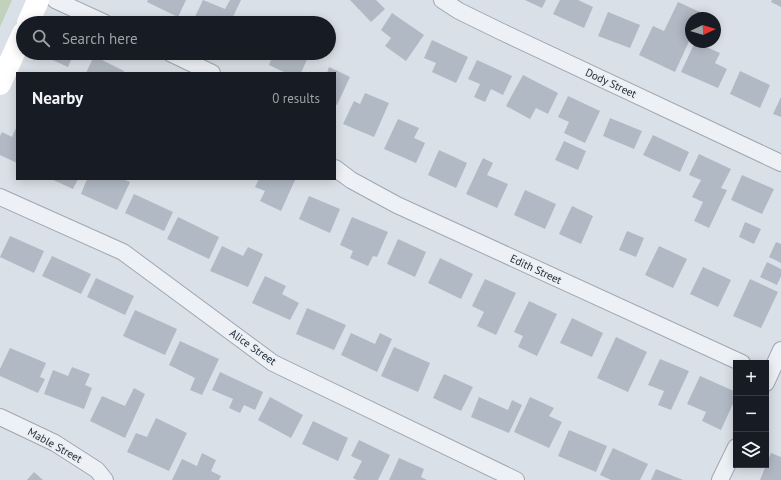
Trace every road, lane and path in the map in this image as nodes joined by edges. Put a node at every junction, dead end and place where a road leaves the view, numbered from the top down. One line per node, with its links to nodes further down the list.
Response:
1 (38, 0): 4 (main road)
2 (55, 0): 5 (street)
3 (442, 0): 10 (street, Dody Street)
4 (31, 16)
5 (90, 16)
6 (16, 49): 9 (main road)
7 (185, 60): 8 (street)
8 (210, 72)
9 (0, 84)
10 (781, 163)
11 (336, 169): 14 (street, Edith Street)
12 (0, 197): 19 (street, Alice Street)
13 (781, 350): 15 (street)
14 (735, 360)
15 (769, 374)
16 (0, 417): 18 (street, Mable Street)
17 (733, 453): 20 (street)
18 (105, 480)
19 (516, 480)
20 (720, 480)

